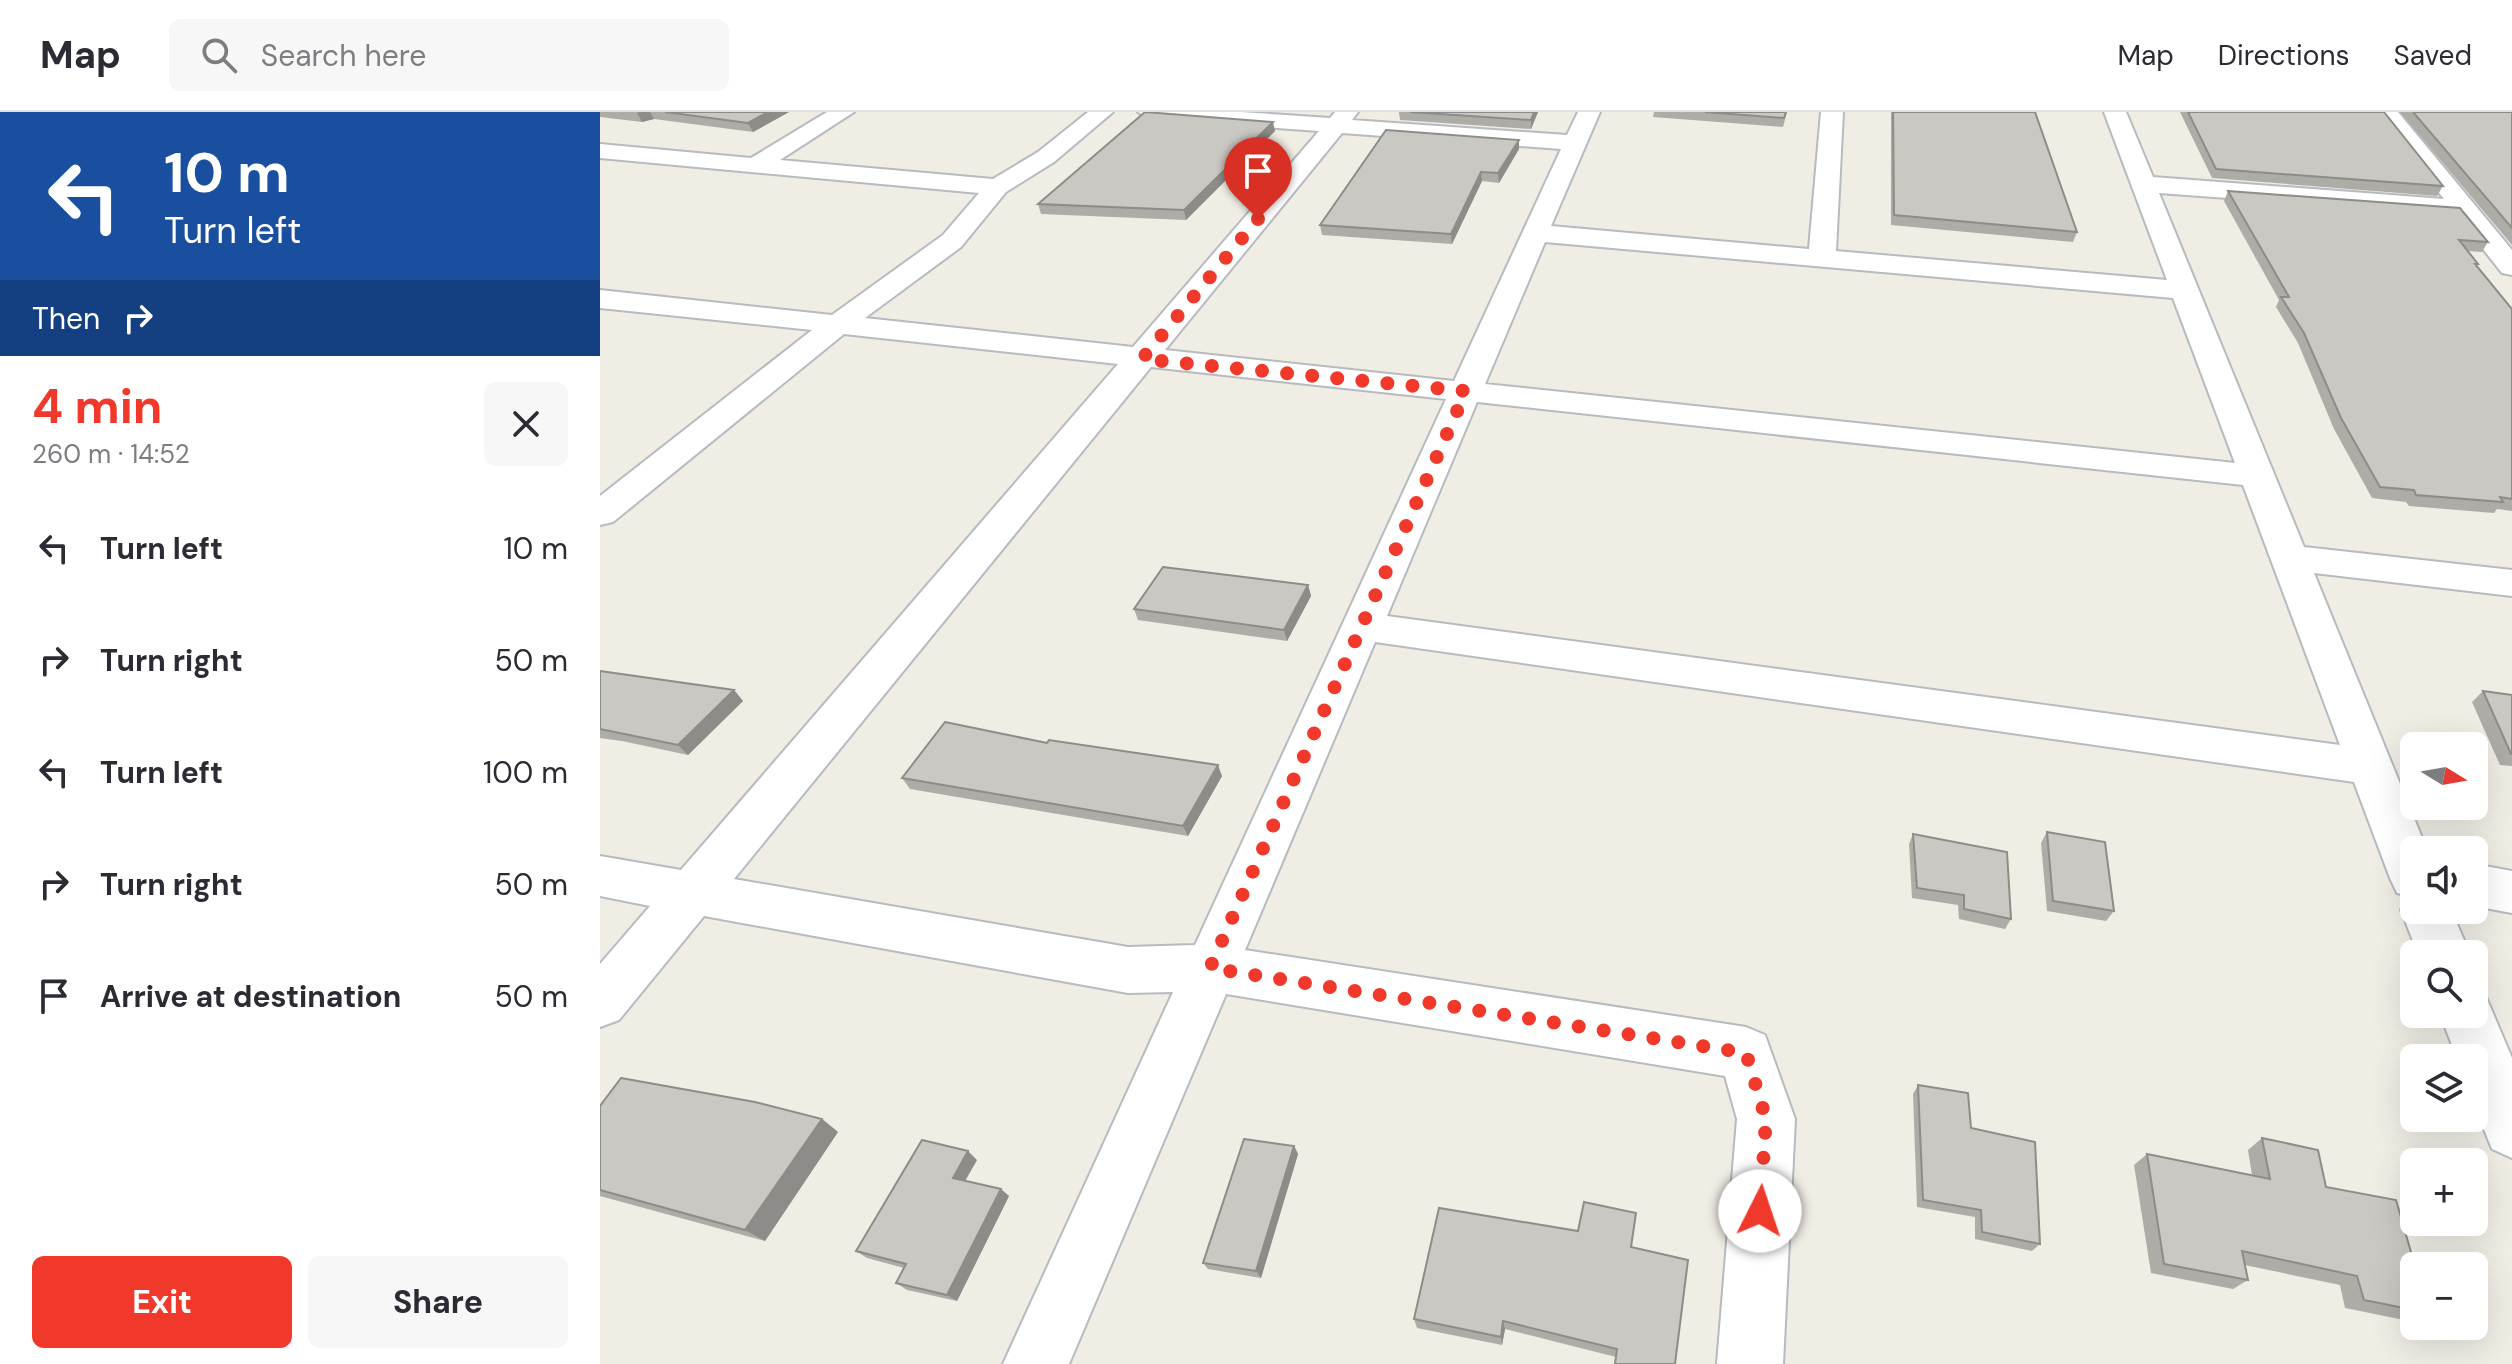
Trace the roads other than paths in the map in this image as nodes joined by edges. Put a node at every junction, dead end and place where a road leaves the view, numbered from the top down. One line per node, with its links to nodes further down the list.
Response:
1 (843, 112): 10 (street)
2 (1102, 112): 12 (street)
3 (1149, 112): 7 (street)
4 (1832, 112): 15 (street)
5 (2115, 112): 11 (street)
6 (2386, 112): 13 (street)
7 (1342, 119): 8 (street); 20 (street)
8 (1582, 127): 14 (street)
9 (600, 151): 10 (street)
10 (755, 165): 12 (street)
11 (2143, 184): 13 (street); 17 (street)
12 (997, 187): 19 (street)
13 (2463, 208): 16 (street)
14 (1536, 233): 15 (street); 21 (street)
15 (1822, 258): 17 (street)
16 (2512, 267)
17 (2184, 290): 22 (street)
18 (600, 299): 19 (street)
19 (841, 322): 20 (street); 23 (street)
20 (1142, 359): 21 (street); 31 (street)
21 (1466, 391): 22 (street); 26 (street)
22 (2257, 476): 24 (street)
23 (600, 514)
24 (2289, 558): 25 (street); 27 (street)
25 (2512, 583)
26 (1362, 626): 27 (street); 33 (street)
27 (2371, 767): 28 (street)
28 (2400, 841)
29 (600, 876): 31 (street)
30 (2488, 888): 32 (street)
31 (694, 891): 33 (street); 34 (street)
32 (2512, 892)
33 (1210, 968): 37 (street); 38 (street)
34 (600, 1003)
35 (2472, 1028): 36 (street)
36 (2512, 1129)
37 (1036, 1364)
38 (1750, 1364)

